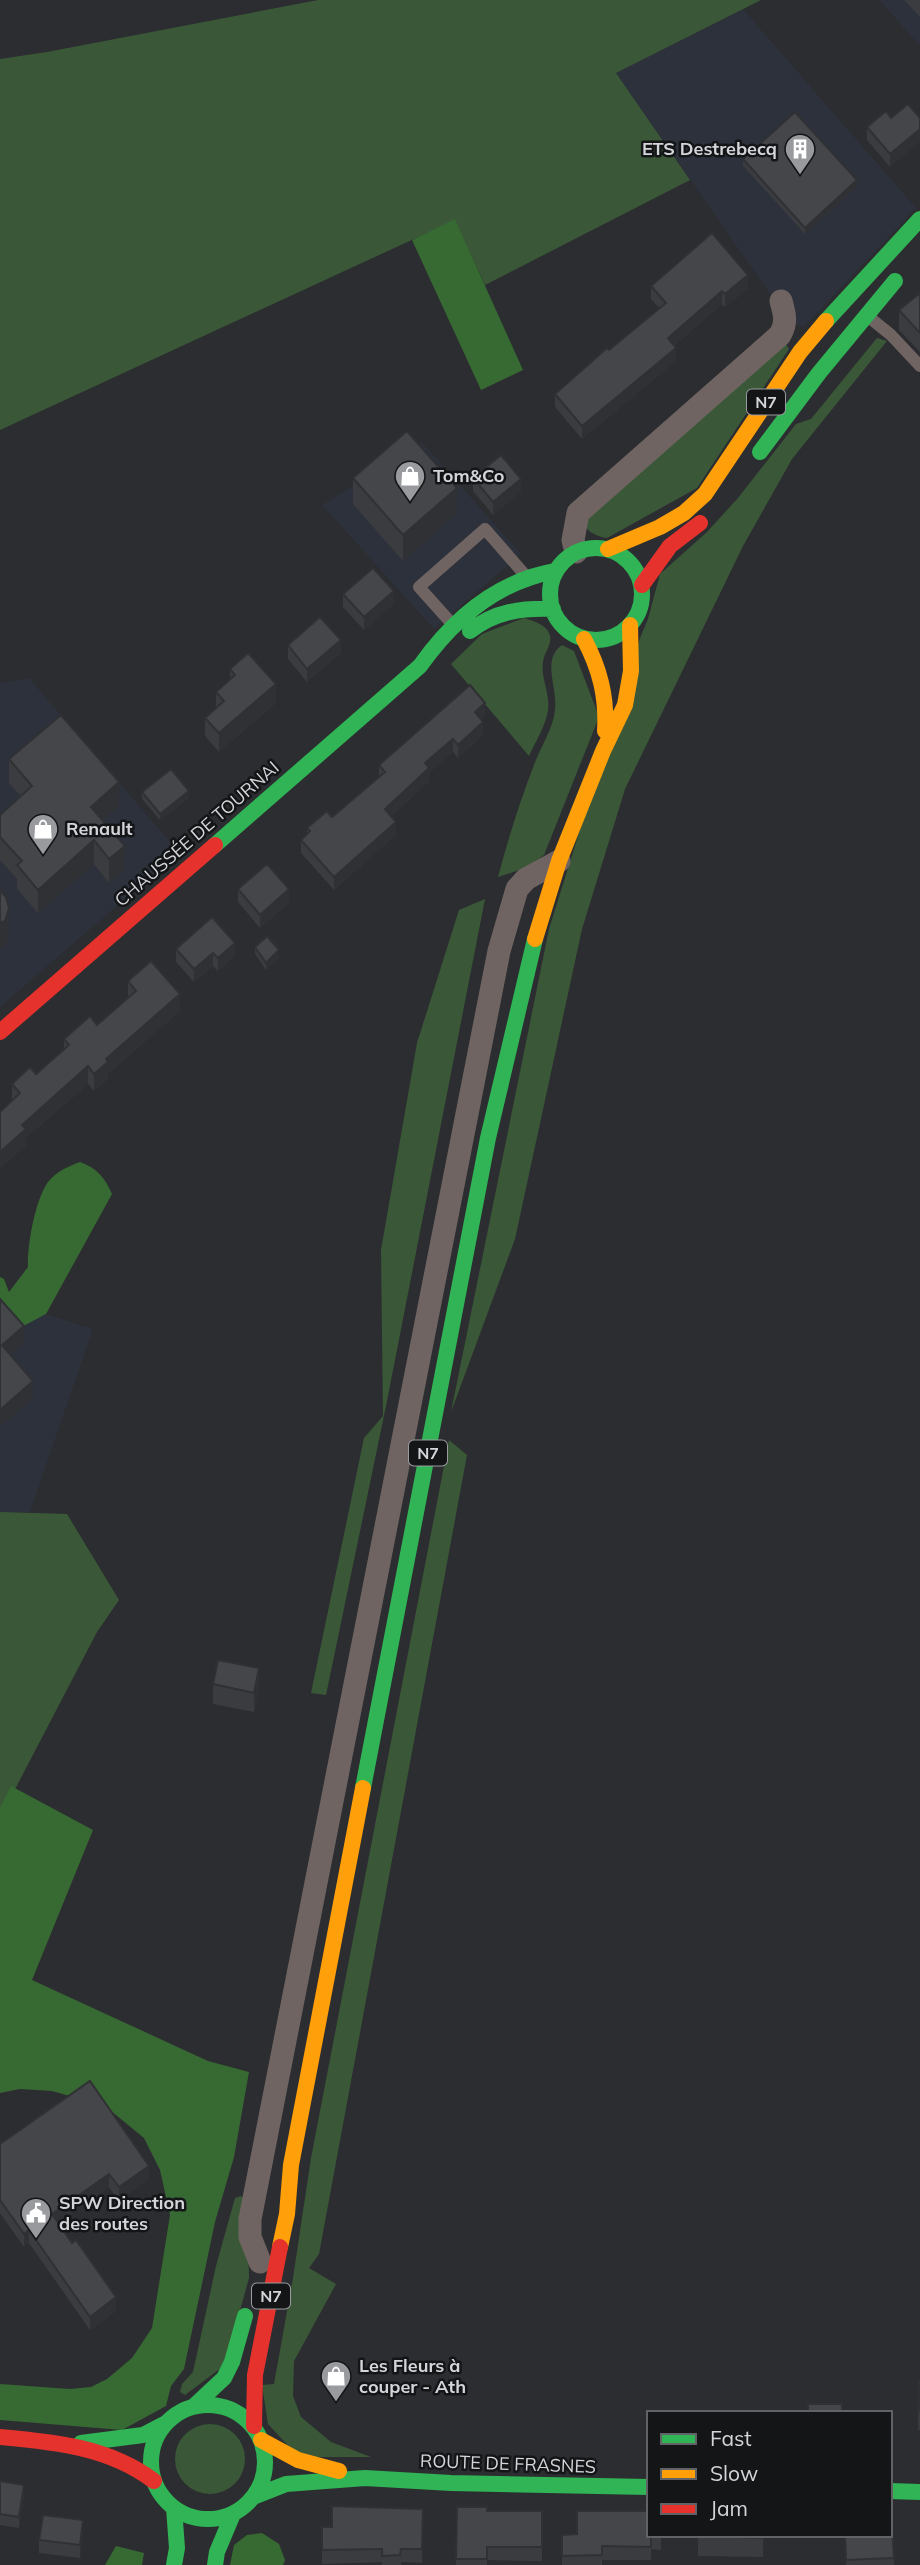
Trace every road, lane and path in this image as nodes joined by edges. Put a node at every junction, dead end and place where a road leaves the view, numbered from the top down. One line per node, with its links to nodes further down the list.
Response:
1 (920, 219): 3 (main road, N7)
2 (903, 273): 5 (main road, N7)
3 (848, 297): 5 (lane); 9 (main road, N7)
4 (781, 301): 10 (street)
5 (866, 315): 6 (lane); 7 (main road, N7)
6 (920, 366)
7 (749, 468)
8 (711, 512): 13 (main road)
9 (608, 549): 10 (main road); 13 (main road)
10 (576, 552): 11 (main road)
11 (556, 571): 12 (main road, CHAUSSÉE DE TOURNAI); 14 (main road)
12 (526, 577): 16 (main road, CHAUSSÉE DE TOURNAI); 16 (lane)
13 (642, 585): 15 (main road)
14 (553, 609): 17 (main road); 18 (main road, CHAUSSÉE DE TOURNAI)
15 (630, 625): 17 (main road); 19 (main road, N7)
16 (453, 626): 18 (main road, CHAUSSÉE DE TOURNAI)
17 (584, 639): 19 (main road, N7)
18 (420, 666): 21 (main road, CHAUSSÉE DE TOURNAI)
19 (603, 751): 20 (main road, N7)
20 (559, 861): 22 (main road, N7); 23 (street)
21 (0, 1032)
22 (291, 2165): 23 (main road, N7); 27 (main road, N7)
23 (258, 2269)
24 (249, 2300): 25 (main road, N7)
25 (194, 2406): 26 (main road); 27 (main road)
26 (166, 2423): 29 (main road); 31 (main road)
27 (257, 2433): 30 (main road, ROUTE DE FRASNES); 35 (main road)
28 (0, 2437): 29 (main road)
29 (68, 2444): 31 (main road)
30 (365, 2477): 32 (main road, ROUTE DE FRASNES); 35 (main road, ROUTE DE FRASNES)
31 (154, 2481): 36 (main road)
32 (647, 2487)
33 (892, 2491): 34 (main road)
34 (920, 2492)
35 (254, 2497): 37 (main road)
36 (174, 2508): 37 (main road); 38 (main road)
37 (233, 2514): 39 (main road)
38 (174, 2565)
39 (215, 2565)

